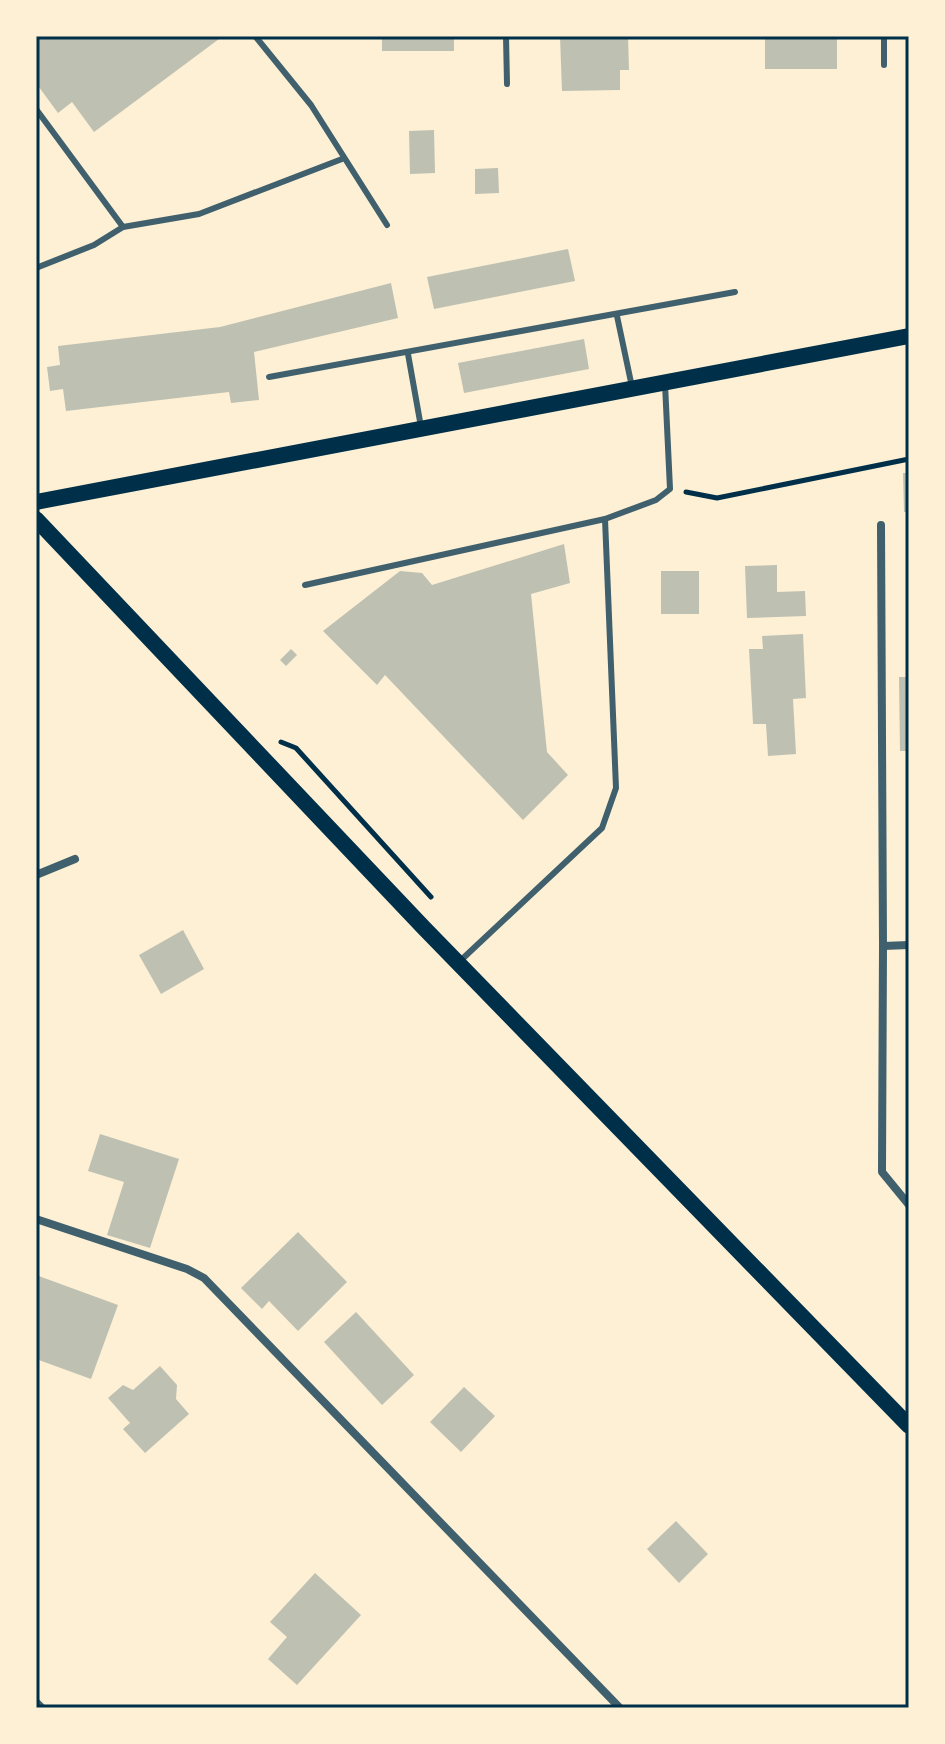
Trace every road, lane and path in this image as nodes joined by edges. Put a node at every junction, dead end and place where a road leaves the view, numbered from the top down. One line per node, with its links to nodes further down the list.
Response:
1 (255, 36): 7 (lane)
2 (506, 36): 5 (lane)
3 (884, 36): 4 (lane)
4 (884, 65)
5 (507, 84)
6 (36, 109): 9 (lane)
7 (342, 159): 8 (lane); 9 (lane)
8 (387, 225)
9 (123, 227): 10 (lane)
10 (36, 268)
11 (735, 292): 12 (lane)
12 (617, 316): 14 (lane); 17 (lane)
13 (909, 336): 16 (main road)
14 (408, 354): 15 (lane); 18 (lane)
15 (269, 377)
16 (665, 384): 17 (main road); 20 (lane)
17 (632, 390): 18 (main road)
18 (421, 427): 21 (main road)
19 (909, 459): 20 (path)
20 (670, 489): 23 (lane)
21 (36, 502)
22 (36, 519): 26 (main road)
23 (605, 519): 25 (lane); 32 (lane)
24 (881, 525): 31 (street)
25 (305, 585)
26 (245, 737): 29 (path); 32 (main road)
27 (75, 859): 28 (street)
28 (36, 875)
29 (433, 899)
30 (909, 945): 31 (street)
31 (883, 946): 33 (street)
32 (458, 963): 35 (main road)
33 (909, 1205)
34 (36, 1219): 38 (street)
35 (909, 1426)
36 (36, 1702): 37 (street)
37 (42, 1708)
38 (620, 1708)

